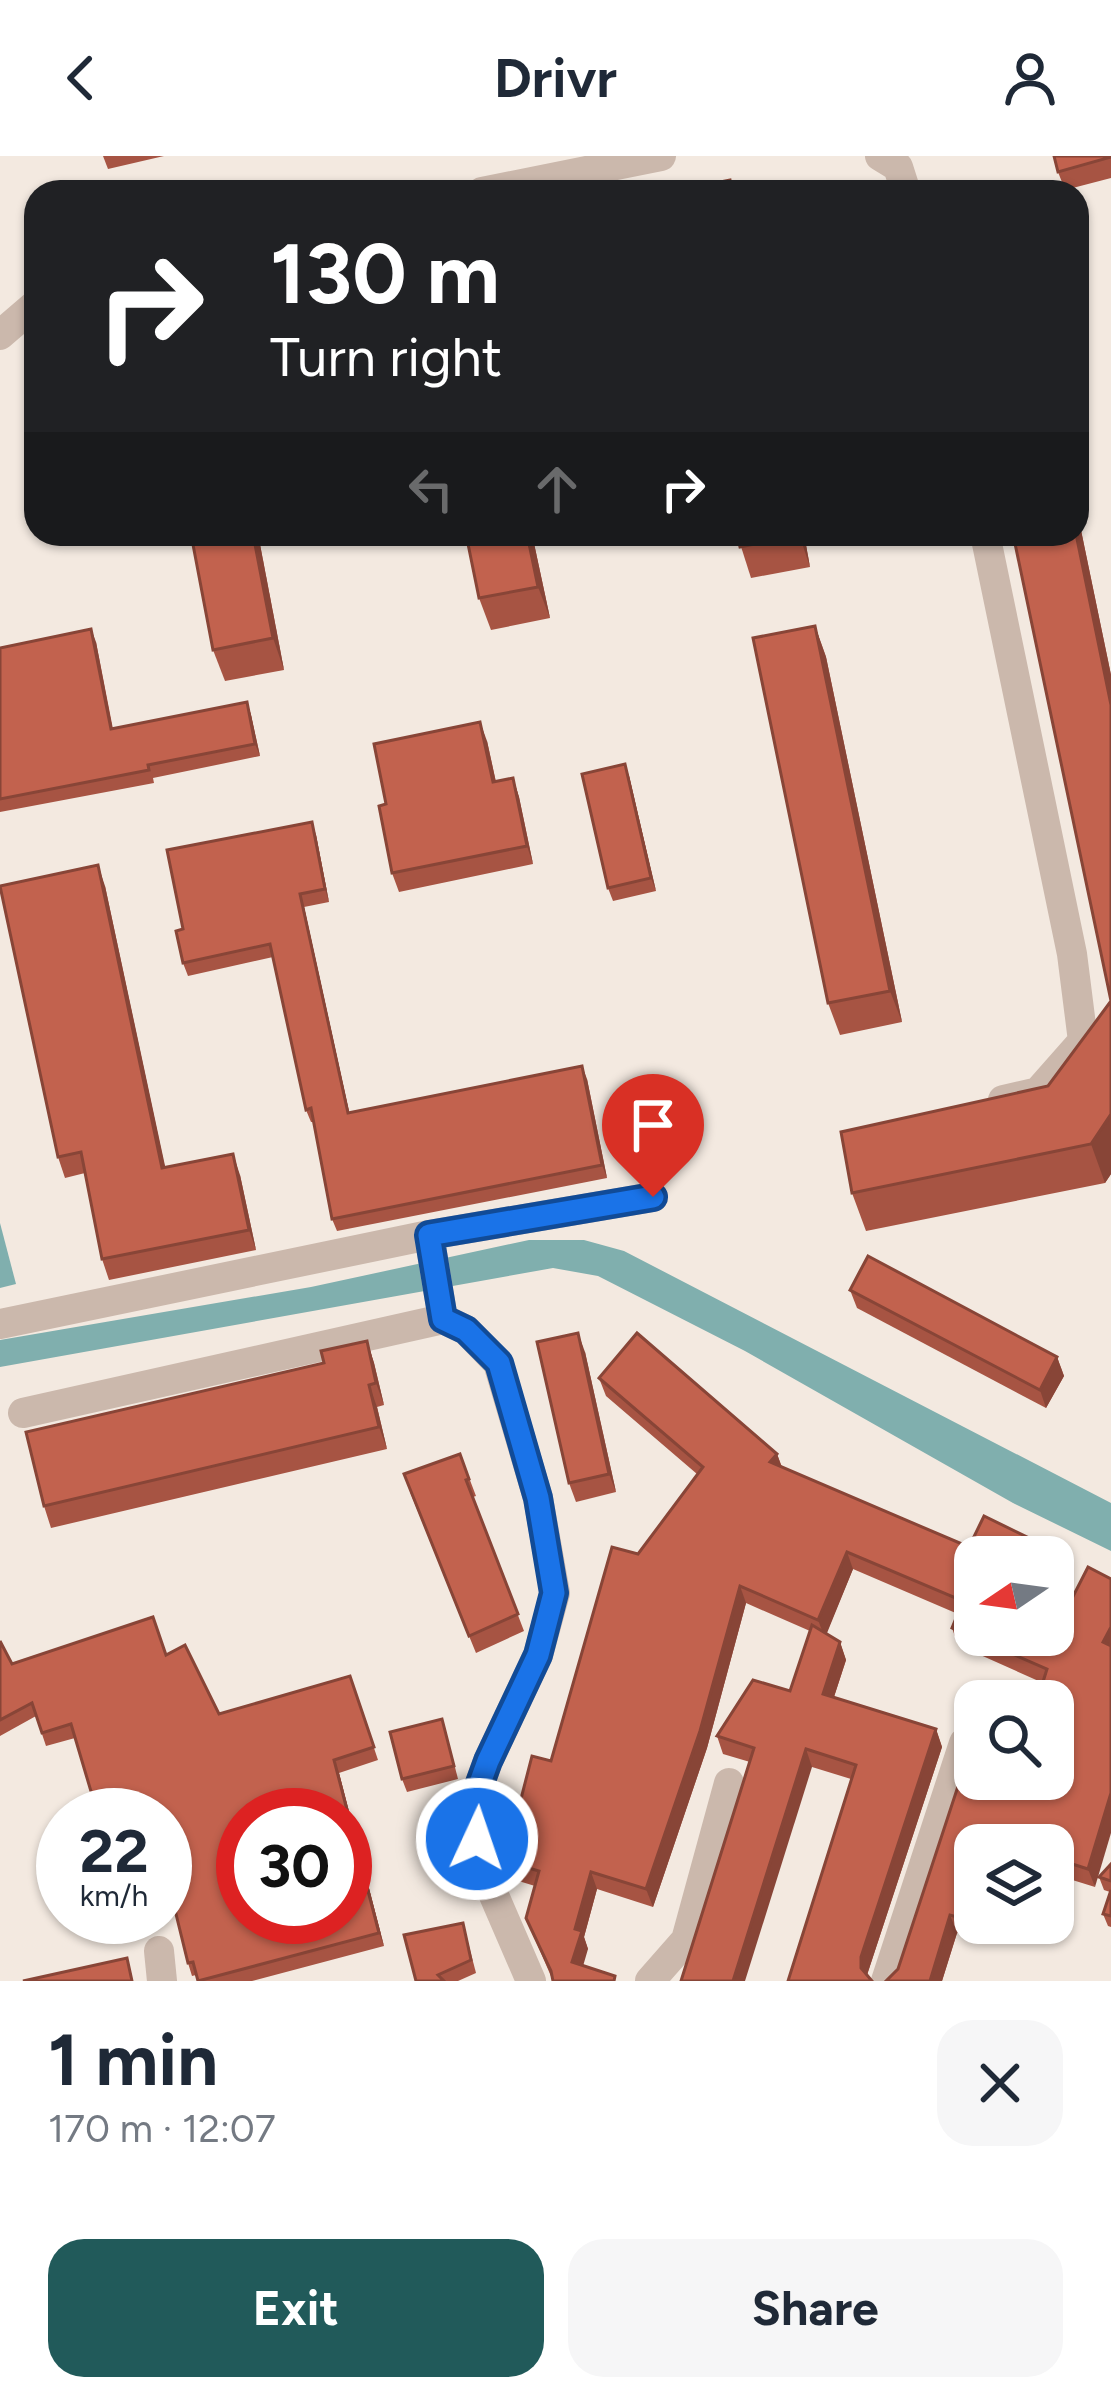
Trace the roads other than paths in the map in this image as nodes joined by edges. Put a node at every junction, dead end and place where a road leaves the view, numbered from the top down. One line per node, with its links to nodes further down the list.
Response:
1 (661, 156): 3 (street)
2 (880, 156): 4 (street)
3 (542, 180)
4 (902, 180)
5 (24, 314): 6 (street)
6 (0, 335)
7 (987, 546): 8 (street)
8 (970, 1108)
9 (653, 1197): 10 (street)
10 (431, 1245): 11 (street); 12 (street)
11 (442, 1307): 13 (street); 16 (street)
12 (0, 1324)
13 (22, 1413)
14 (954, 1774): 18 (street)
15 (729, 1783): 17 (street)
16 (531, 1981)
17 (650, 1981)
18 (886, 1981)

